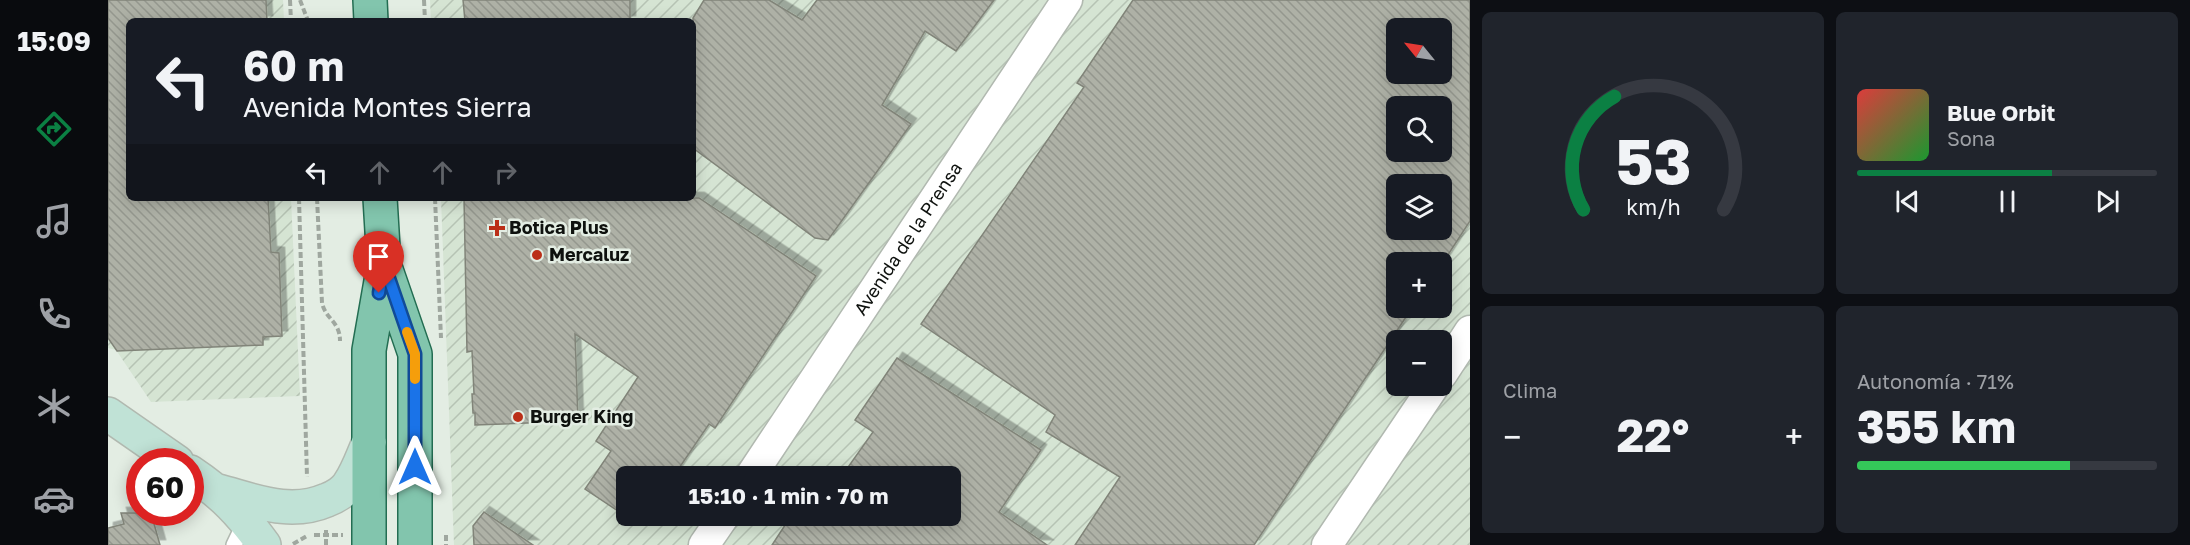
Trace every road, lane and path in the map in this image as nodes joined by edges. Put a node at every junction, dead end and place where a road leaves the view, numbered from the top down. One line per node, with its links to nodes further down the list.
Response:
1 (290, 0): 6 (path)
2 (300, 0): 7 (path)
3 (370, 0): 8 (main road)
4 (424, 0): 9 (path)
5 (1067, 0): 21 (street, Avenida de la Prensa)
6 (291, 18)
7 (307, 18)
8 (371, 18)
9 (426, 18)
10 (299, 201): 23 (path)
11 (317, 201): 15 (path)
12 (380, 201): 13 (main road)
13 (384, 264): 19 (main road); 29 (main road)
14 (1470, 331): 16 (street)
15 (340, 352)
16 (1452, 359)
17 (1427, 396): 32 (street)
18 (108, 414): 20 (street)
19 (369, 442): 24 (street); 28 (main road)
20 (157, 448)
21 (757, 466)
22 (204, 481): 24 (street)
23 (308, 488)
24 (218, 491): 27 (street)
25 (717, 526): 31 (street)
26 (446, 535): 30 (path)
27 (259, 538): 28 (path)
28 (356, 540)
29 (415, 545)
30 (446, 545)
31 (704, 545)
32 (1327, 545)

